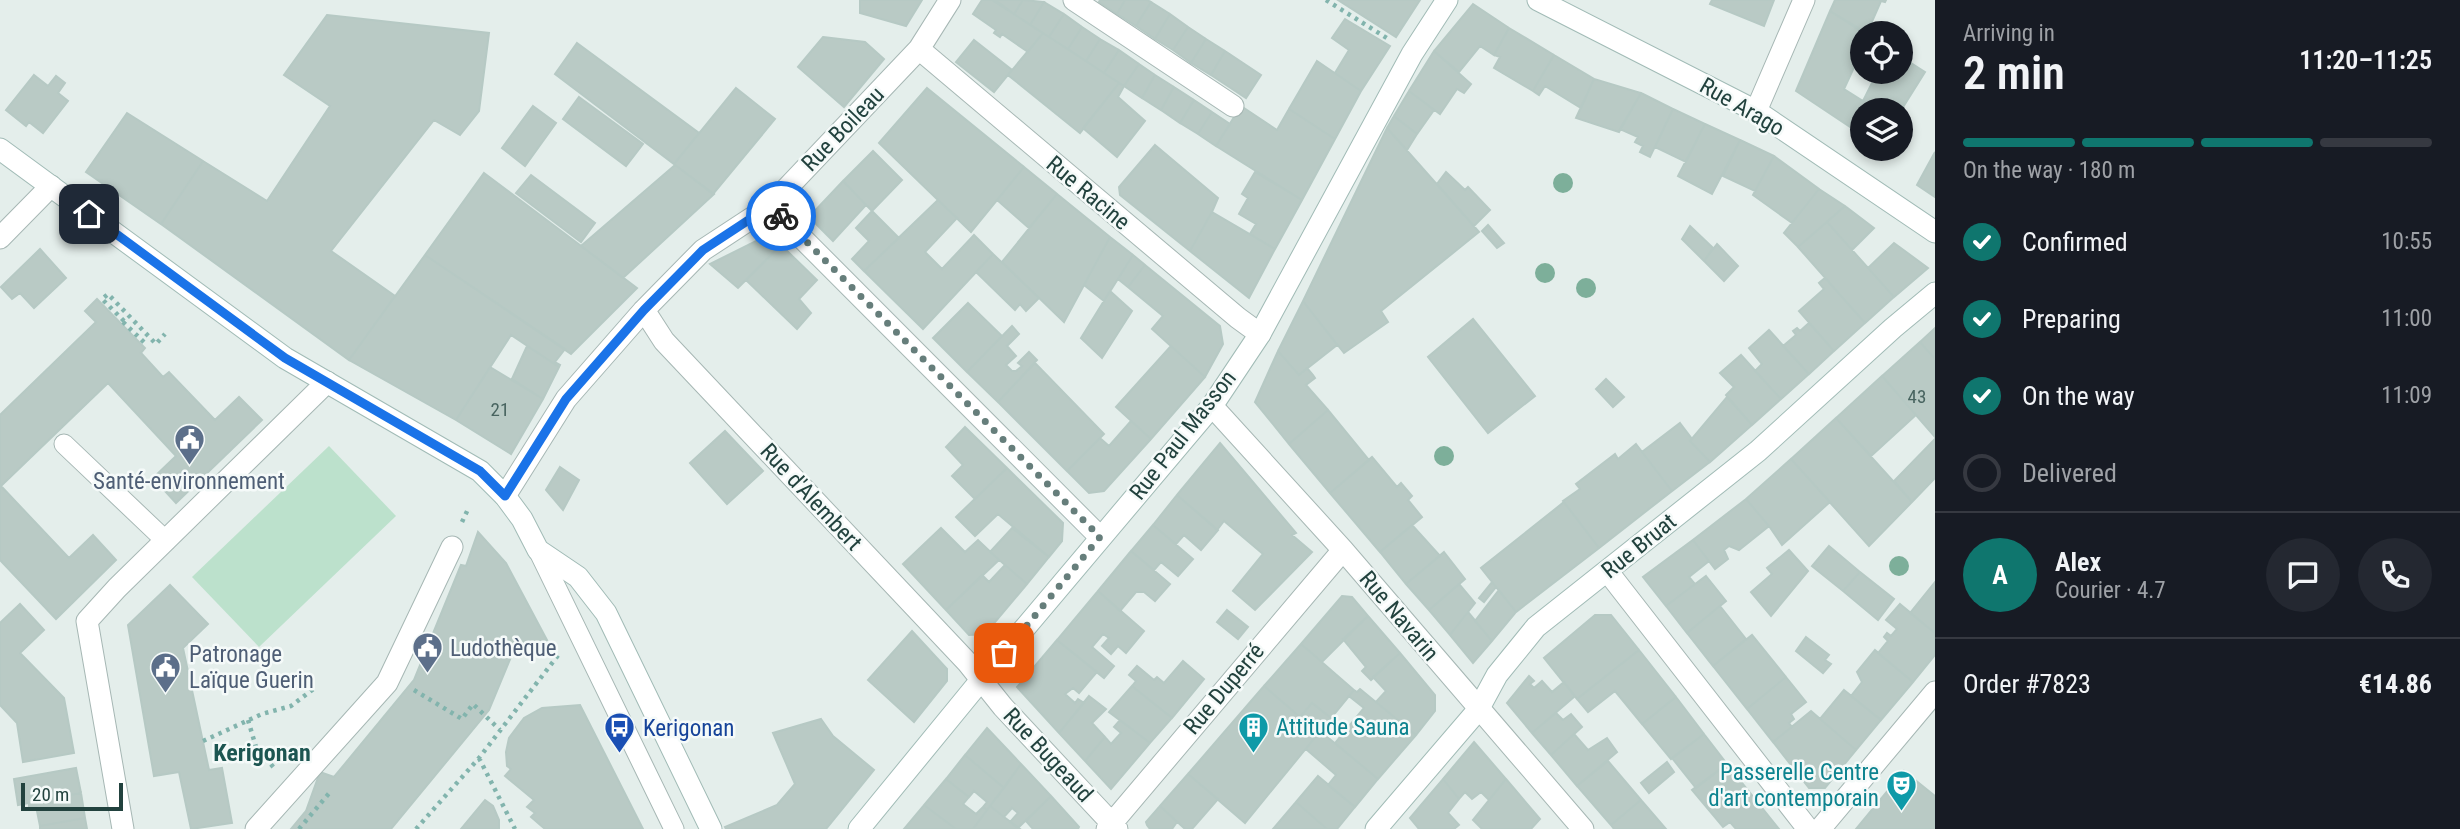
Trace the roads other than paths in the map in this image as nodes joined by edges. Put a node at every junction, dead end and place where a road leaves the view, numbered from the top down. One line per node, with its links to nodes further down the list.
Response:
1 (950, 0): 6 (street, Rue Boileau)
2 (1074, 0): 7 (street)
3 (1447, 0): 16 (street, Rue Paul Masson)
4 (1538, 0): 8 (street, Rue Arago)
5 (1804, 0): 8 (street)
6 (919, 49): 11 (street, Rue Boileau); 16 (street, Rue Racine)
7 (1233, 106)
8 (1756, 111): 12 (street, Rue Arago)
9 (0, 149): 10 (street)
10 (51, 186): 13 (street); 17 (street)
11 (770, 206): 15 (street, Rue Boileau); 21 (street)
12 (1935, 232)
13 (0, 238)
14 (1935, 293): 26 (street, Rue Bruat)
15 (644, 310): 20 (street, Rue Boileau); 27 (street, Rue d'Alembert)
16 (1260, 334): 18 (street, Rue Paul Masson)
17 (327, 382): 20 (street); 22 (street)
18 (1212, 406): 21 (street, Rue Paul Masson); 25 (street, Rue Navarin)
19 (64, 444): 22 (lane)
20 (505, 496): 24 (street)
21 (1100, 537): 27 (street, Rue Paul Masson)
22 (166, 541): 31 (street)
23 (452, 547): 32 (street)
24 (538, 550): 33 (lane); 34 (street)
25 (1343, 550): 29 (street, Rue Navarin); 30 (street, Rue Duperré)
26 (1608, 572): 29 (street, Rue Bruat); 38 (street)
27 (981, 680): 30 (street, Rue Bugeaud); 35 (street, Rue Paul Masson)
28 (1935, 692): 39 (street)
29 (1478, 710): 36 (street, Rue Bruat); 37 (street, Rue Navarin)
30 (1112, 827)
31 (123, 829)
32 (256, 829)
33 (674, 829)
34 (711, 829)
35 (859, 829)
36 (1376, 829)
37 (1583, 829)
38 (1808, 829)
39 (1821, 829)

